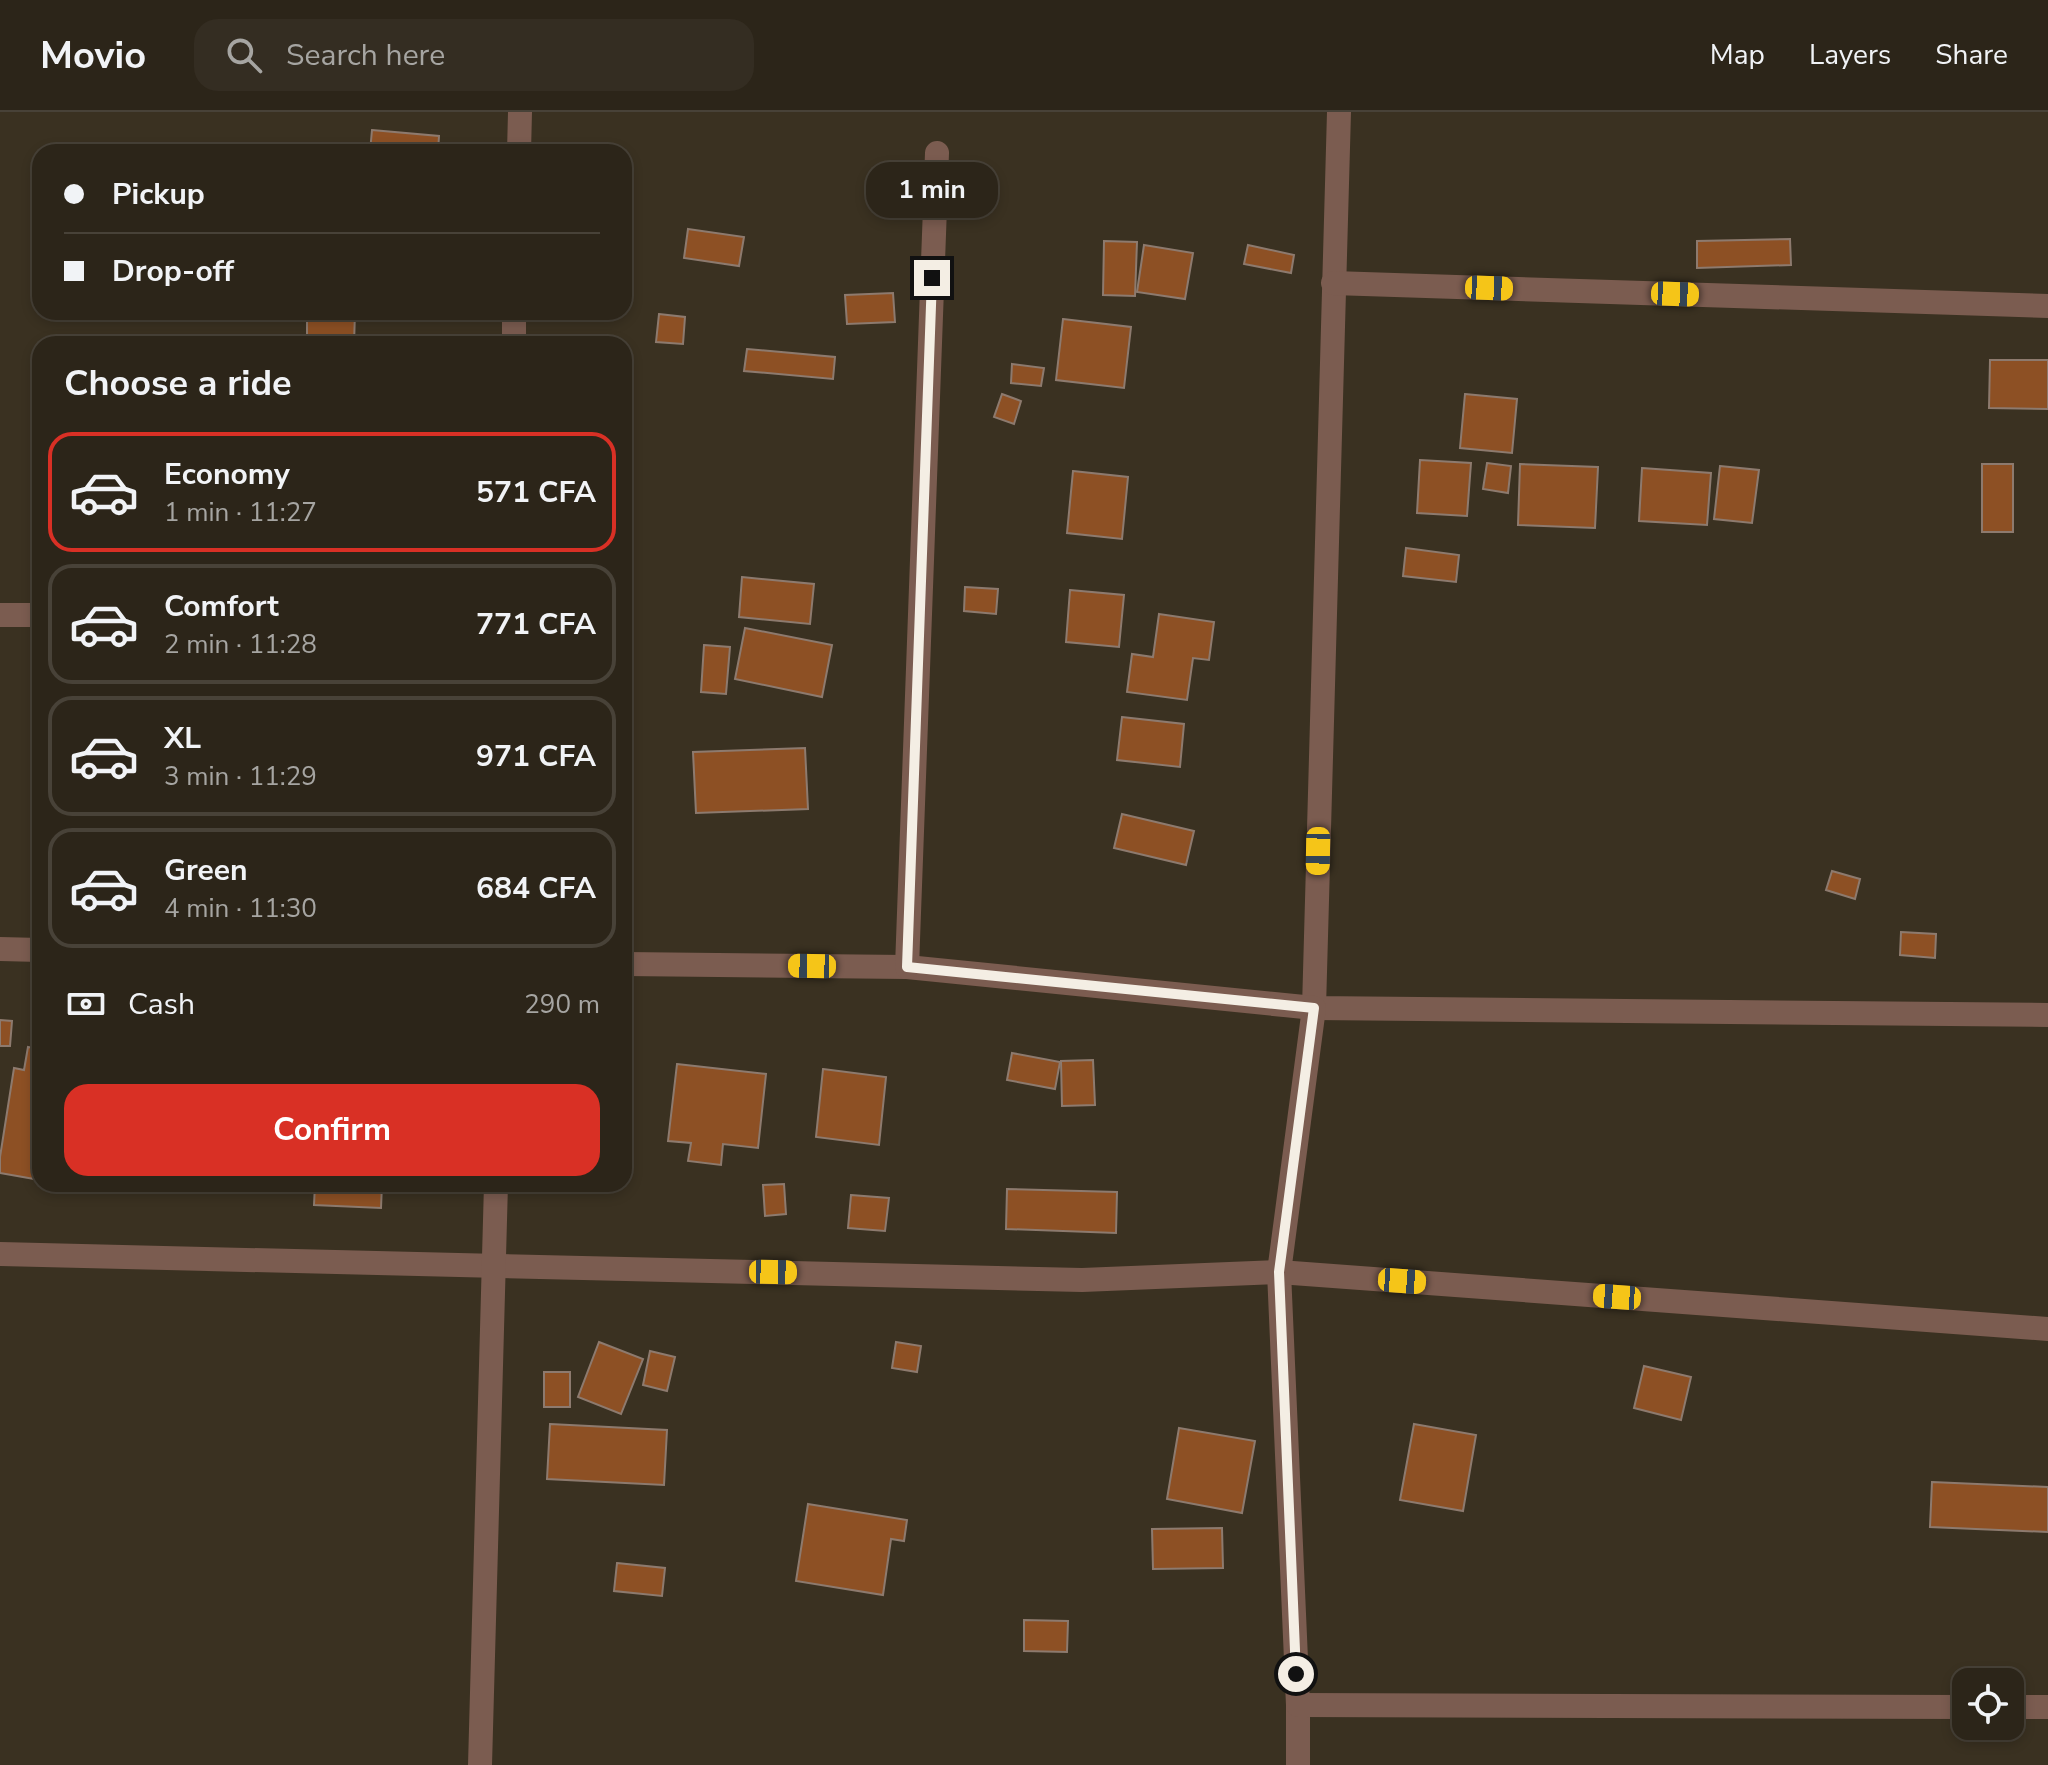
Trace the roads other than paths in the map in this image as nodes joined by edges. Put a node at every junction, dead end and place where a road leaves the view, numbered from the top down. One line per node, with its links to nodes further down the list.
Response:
1 (520, 112): 3 (street)
2 (1339, 112): 5 (street)
3 (519, 144)
4 (937, 153): 12 (street)
5 (1333, 283): 6 (street); 13 (street)
6 (2048, 306)
7 (0, 615): 8 (street)
8 (32, 615)
9 (0, 949): 10 (street)
10 (32, 950)
11 (632, 964): 12 (street)
12 (907, 967): 13 (street)
13 (1314, 1008): 14 (street); 18 (street)
14 (2048, 1015)
15 (496, 1192): 17 (street)
16 (0, 1254): 17 (street)
17 (495, 1266): 18 (street); 24 (street)
18 (1279, 1272): 19 (street); 20 (street)
19 (2048, 1329)
20 (1298, 1705): 21 (street); 25 (street)
21 (1952, 1707)
22 (2024, 1707): 23 (street)
23 (2048, 1707)
24 (480, 1765)
25 (1298, 1765)

